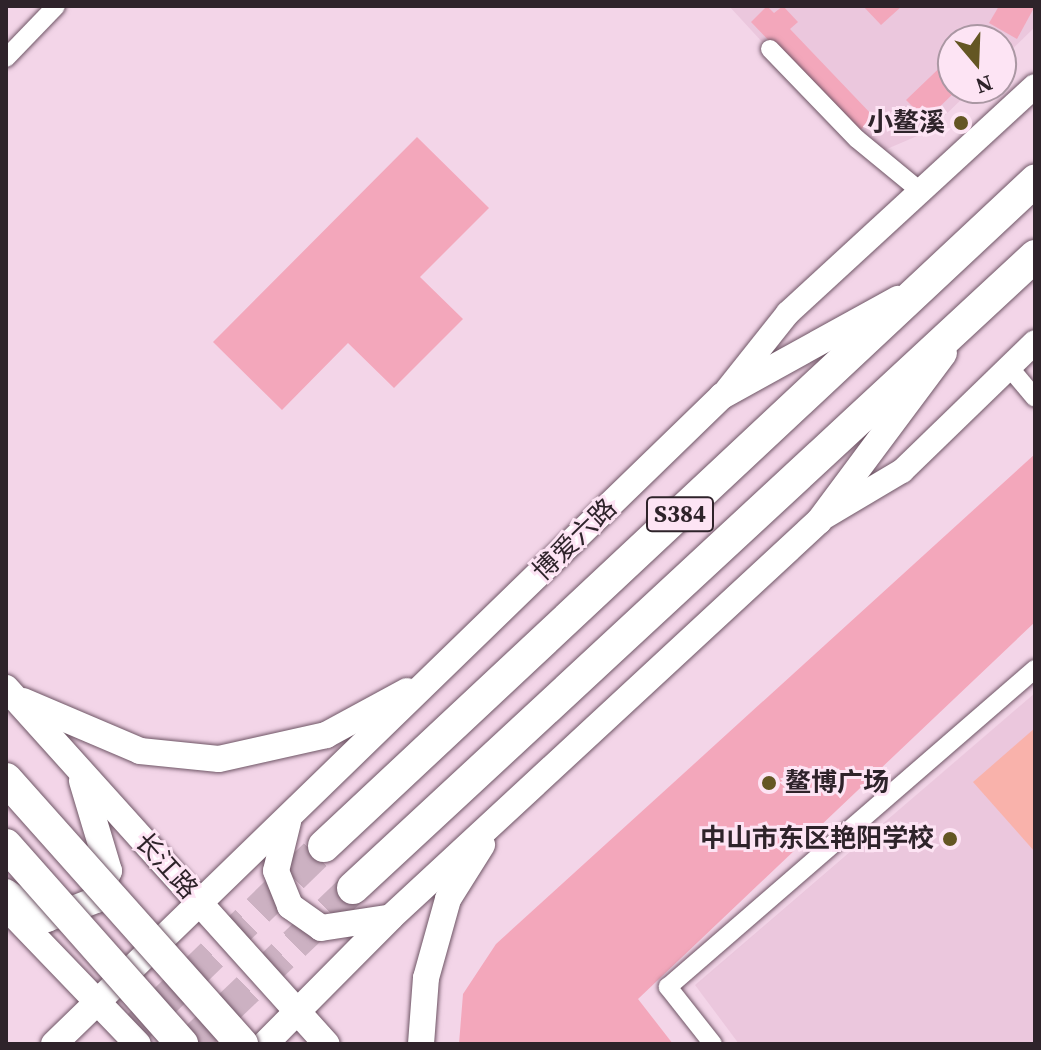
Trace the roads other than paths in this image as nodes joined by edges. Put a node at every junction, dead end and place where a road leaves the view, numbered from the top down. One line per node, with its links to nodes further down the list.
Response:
1 (56, 6): 3 (street)
2 (770, 49): 6 (street)
3 (6, 58)
4 (1035, 86): 6 (street, 博爱六路)
5 (1035, 181): 8 (highway, 博爱六路 / S384)
6 (920, 191): 12 (street, 博爱六路)
7 (1035, 256): 9 (highway, S384)
8 (925, 284): 12 (main road); 23 (highway, 博爱六路 / S384)
9 (974, 312): 14 (main road); 24 (highway, S384)
10 (1035, 342): 11 (street)
11 (1009, 367): 13 (street); 14 (street)
12 (722, 396): 16 (main road, 博爱六路)
13 (1035, 398)
14 (819, 521): 20 (main road)
15 (1035, 669): 38 (street)
16 (435, 676): 17 (main road); 21 (main road, 博爱六路)
17 (11, 693): 18 (main road, 长江路)
18 (76, 766): 25 (main road); 26 (main road, 长江路)
19 (6, 779): 34 (highway, bridge)
20 (502, 814): 28 (main road); 37 (main road)
21 (288, 822): 26 (main road, 博爱六路); 28 (main road)
22 (6, 845): 33 (highway, bridge)
23 (324, 846)
24 (353, 888)
25 (6, 892)
26 (201, 905): 29 (main road, 博爱六路); 30 (main road, 长江路)
27 (6, 907): 29 (main road)
28 (391, 917): 30 (main road)
29 (98, 1002): 31 (main road, 博爱六路); 32 (main road)
30 (297, 1012): 35 (main road); 36 (main road, 长江路)
31 (54, 1044)
32 (138, 1044)
33 (182, 1044)
34 (242, 1044)
35 (265, 1044)
36 (326, 1044)
37 (421, 1044)
38 (713, 1044)

